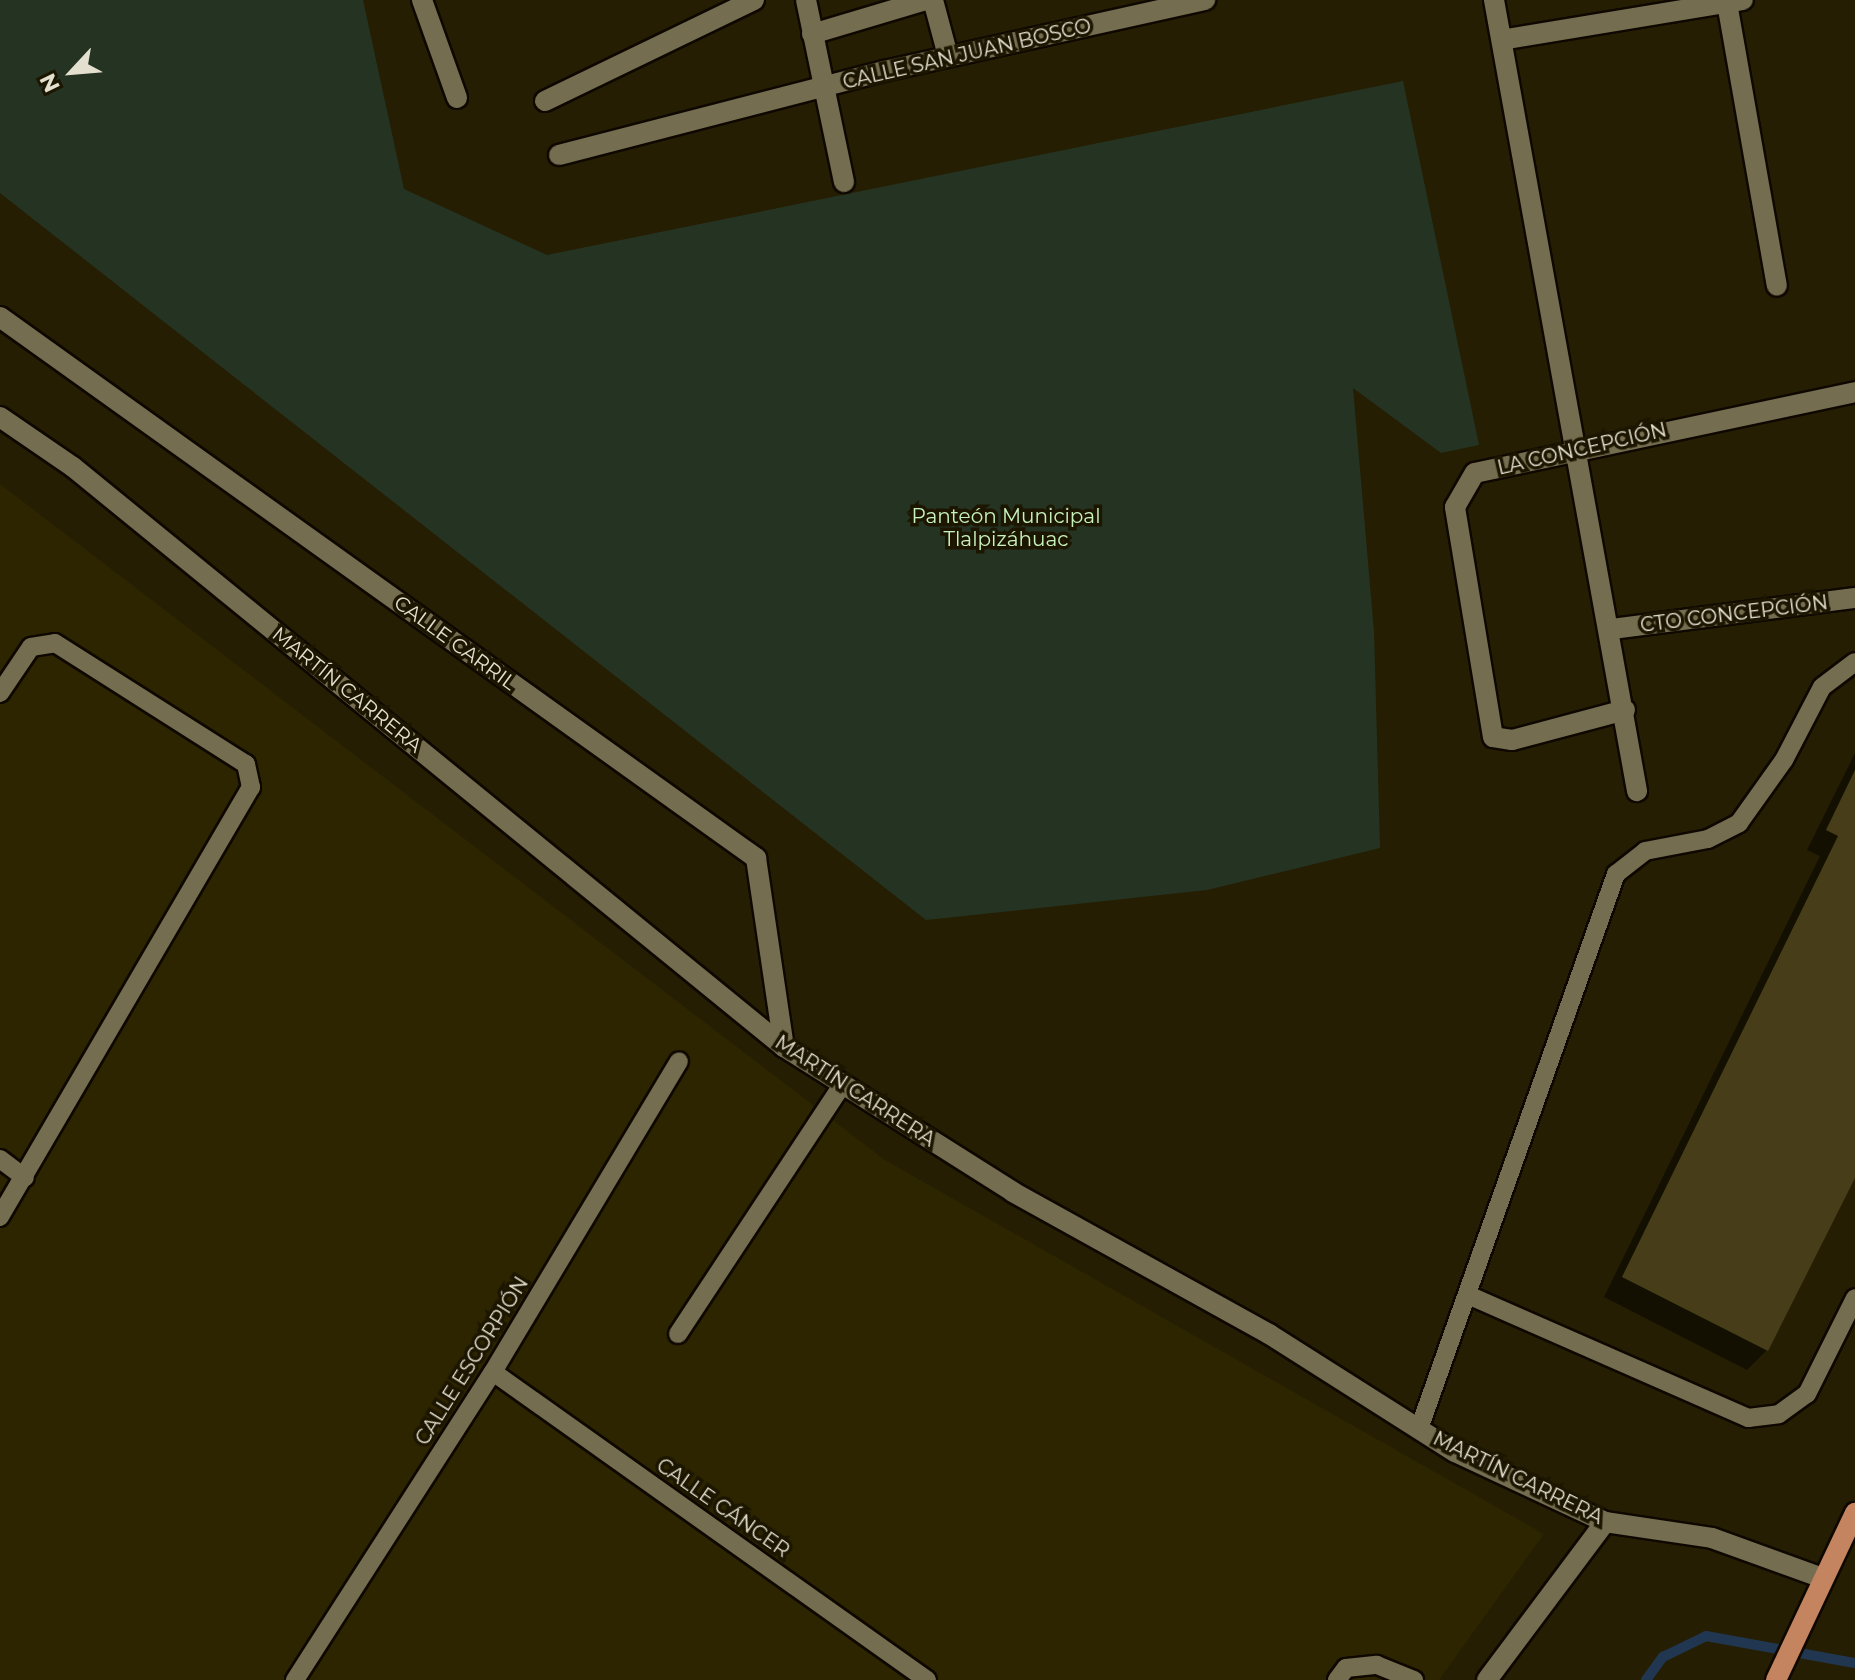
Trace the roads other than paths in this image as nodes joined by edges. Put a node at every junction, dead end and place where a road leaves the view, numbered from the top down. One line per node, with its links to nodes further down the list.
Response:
1 (422, 0): 14 (street)
2 (754, 0): 15 (street)
3 (806, 0): 10 (street)
4 (926, 0): 10 (street)
5 (933, 0): 12 (street)
6 (1205, 0): 9 (street, CALLE SAN JUAN BOSCO)
7 (1494, 0): 11 (street)
8 (1735, 2): 11 (street); 18 (street)
9 (1120, 9): 12 (street, CALLE SAN JUAN BOSCO)
10 (812, 34): 13 (street)
11 (1507, 39): 22 (street)
12 (948, 56): 13 (street, CALLE SAN JUAN BOSCO)
13 (823, 89): 16 (street, CALLE SAN JUAN BOSCO); 17 (street)
14 (457, 98)
15 (545, 101)
16 (559, 155)
17 (844, 182)
18 (1777, 286)
19 (0, 317): 29 (street, CALLE CARRIL)
20 (1855, 392): 22 (street, LA CONCEPCIÓN)
21 (0, 417): 29 (street, MARTÍN CARRERA)
22 (1578, 447): 24 (street); 27 (street, LA CONCEPCIÓN)
23 (1855, 598): 24 (street, CTO CONCEPCIÓN)
24 (1612, 629): 27 (street)
25 (1855, 662): 35 (lane)
26 (0, 693): 33 (lane)
27 (1625, 710): 28 (street)
28 (1637, 791)
29 (784, 1047): 31 (street, MARTÍN CARRERA)
30 (679, 1061): 38 (lane, CALLE ESCORPIÓN)
31 (843, 1084): 37 (lane); 39 (street, MARTÍN CARRERA)
32 (0, 1159): 33 (lane)
33 (25, 1178): 34 (lane)
34 (0, 1217)
35 (1468, 1295): 36 (lane); 39 (lane)
36 (1855, 1298)
37 (678, 1334)
38 (493, 1372): 43 (lane, CALLE ESCORPIÓN); 44 (lane, CALLE CÁNCER)
39 (1419, 1429): 41 (street, MARTÍN CARRERA)
40 (1855, 1513): 42 (main road)
41 (1605, 1522): 42 (street, MARTÍN CARRERA); 47 (street)
42 (1819, 1579): 48 (main road)
43 (295, 1680)
44 (927, 1680)
45 (1337, 1680): 46 (lane)
46 (1414, 1680)
47 (1487, 1680)
48 (1776, 1680)

